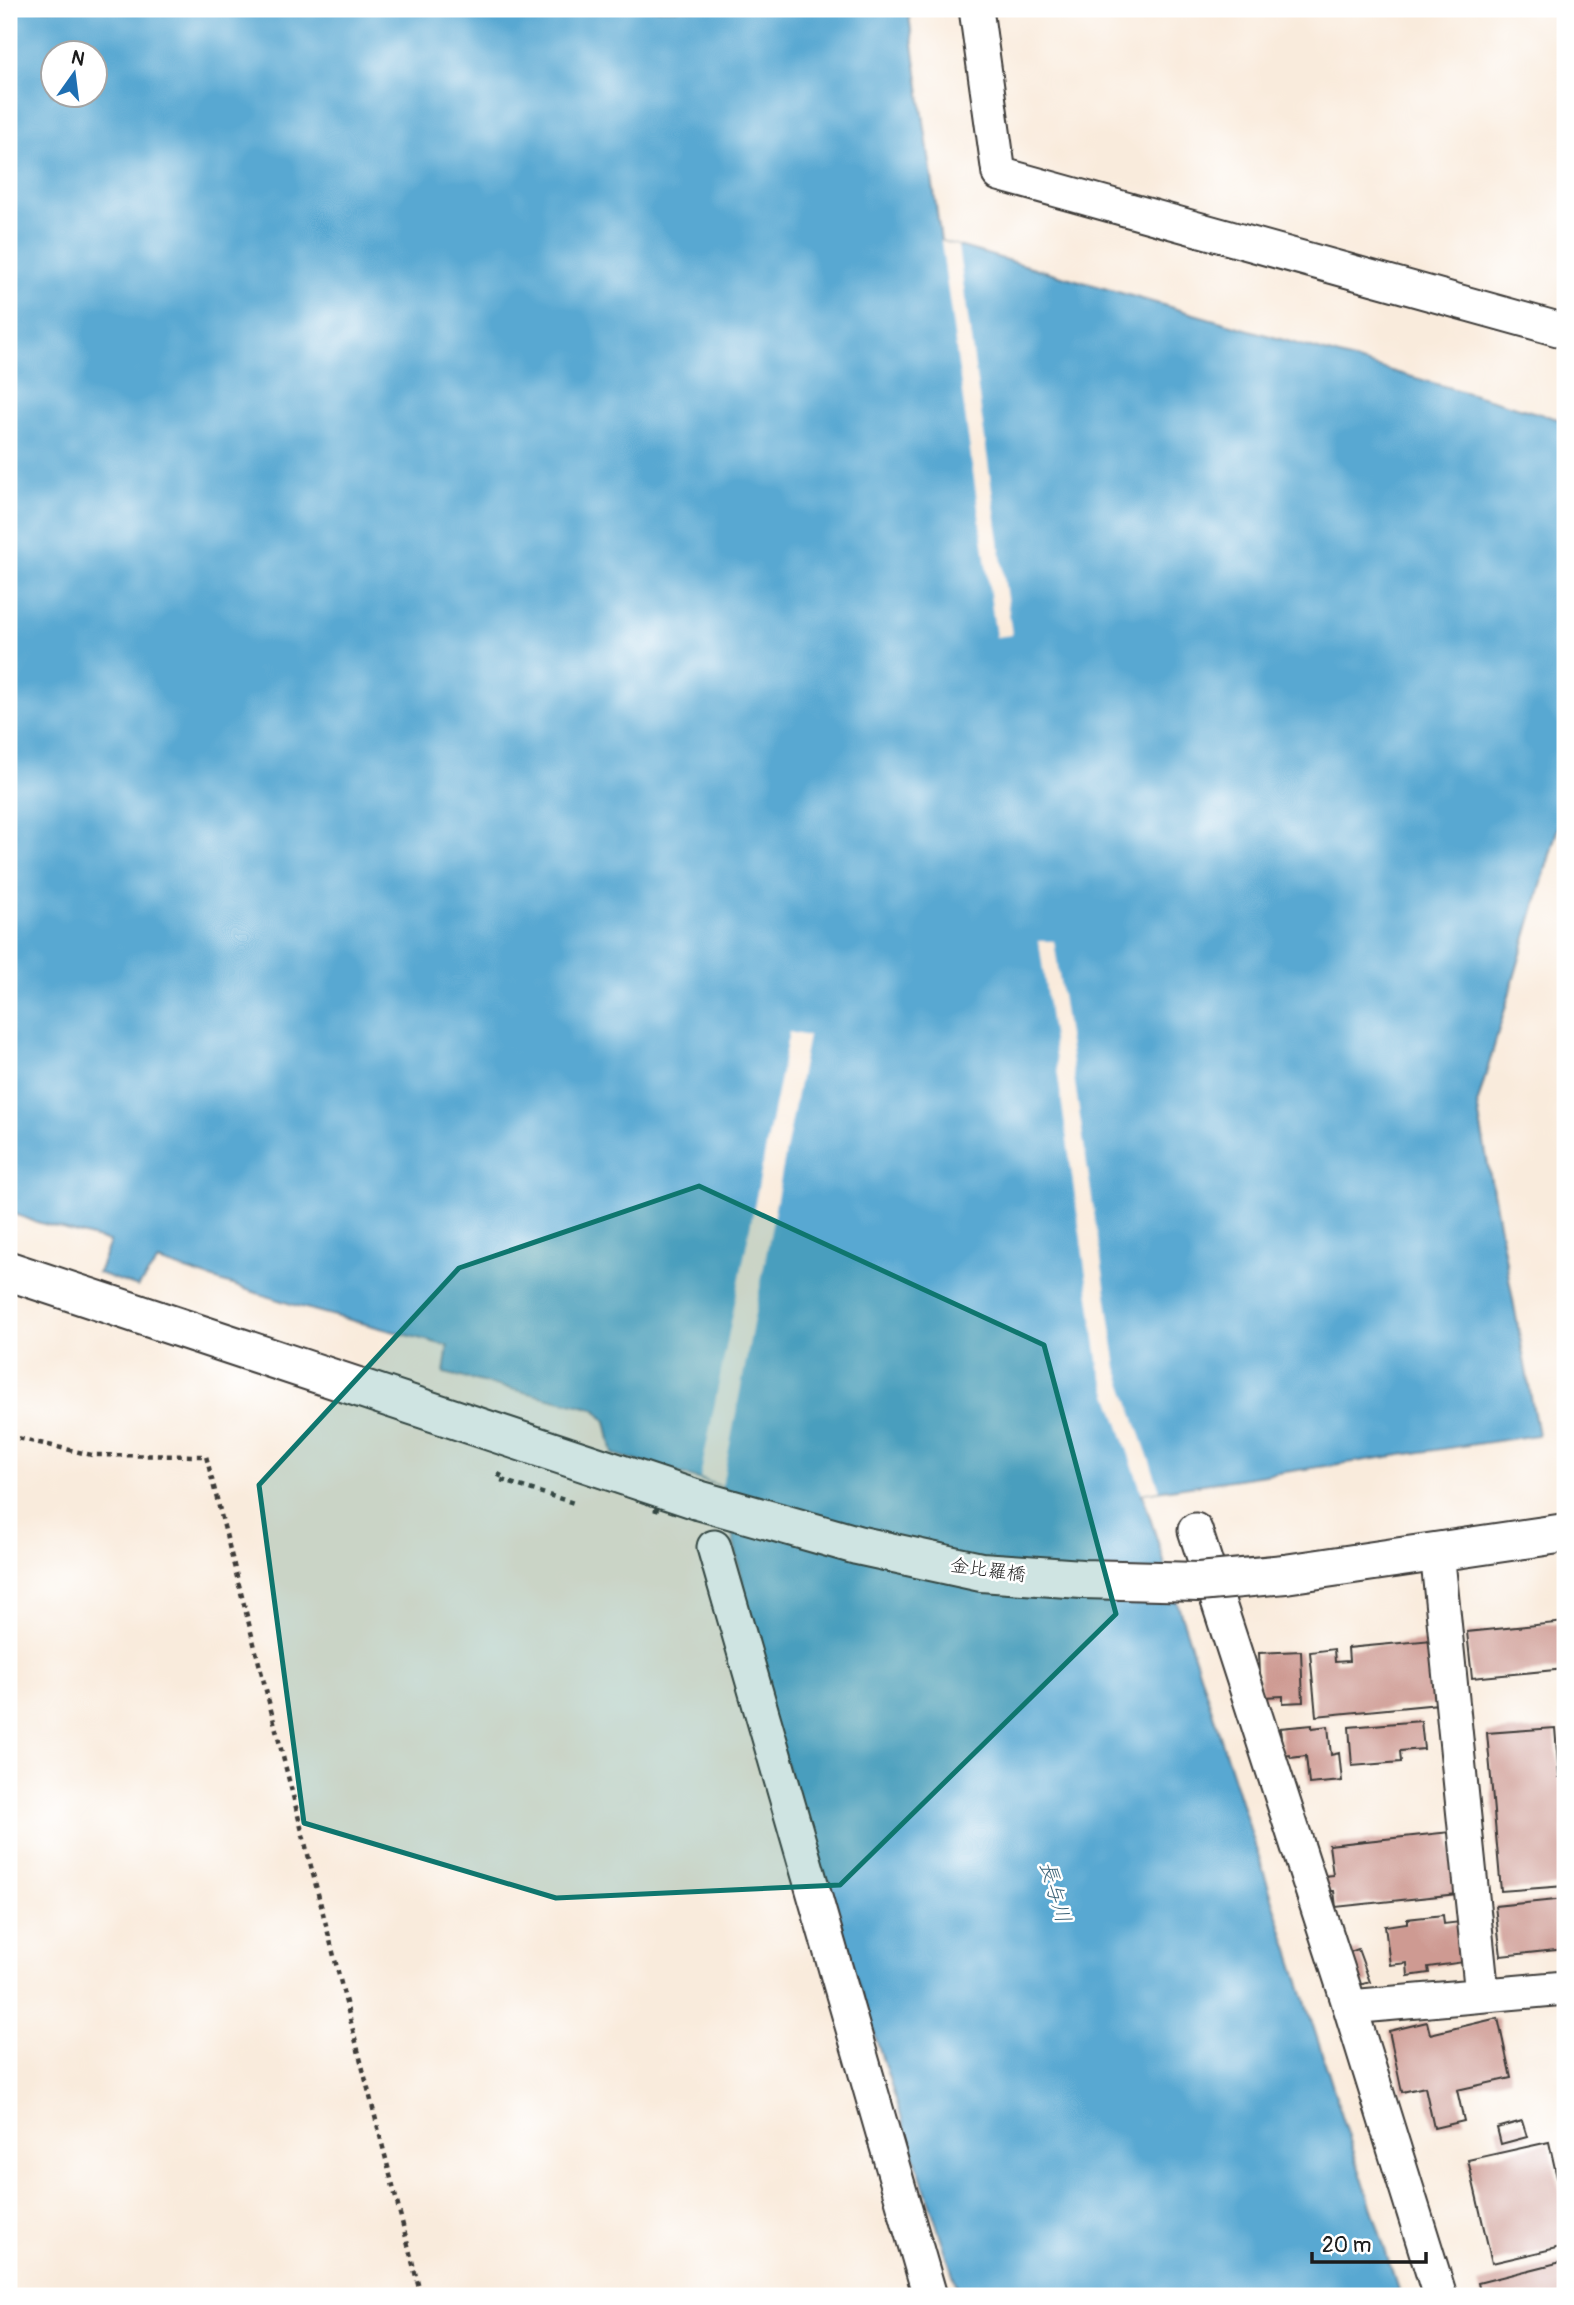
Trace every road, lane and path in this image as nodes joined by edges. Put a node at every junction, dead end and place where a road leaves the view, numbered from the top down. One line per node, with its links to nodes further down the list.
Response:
1 (976, 9): 2 (street)
2 (1565, 331)
3 (9, 1271): 8 (street, 金比羅橋, bridge)
4 (9, 1436): 12 (path)
5 (1195, 1530): 11 (street)
6 (1565, 1533): 8 (street, 金比羅橋)
7 (714, 1547): 13 (street)
8 (1437, 1550): 10 (street)
9 (1565, 1988): 10 (street)
10 (1482, 1995): 11 (street)
11 (1350, 2007): 14 (street)
12 (421, 2296)
13 (930, 2296)
14 (1440, 2296)

